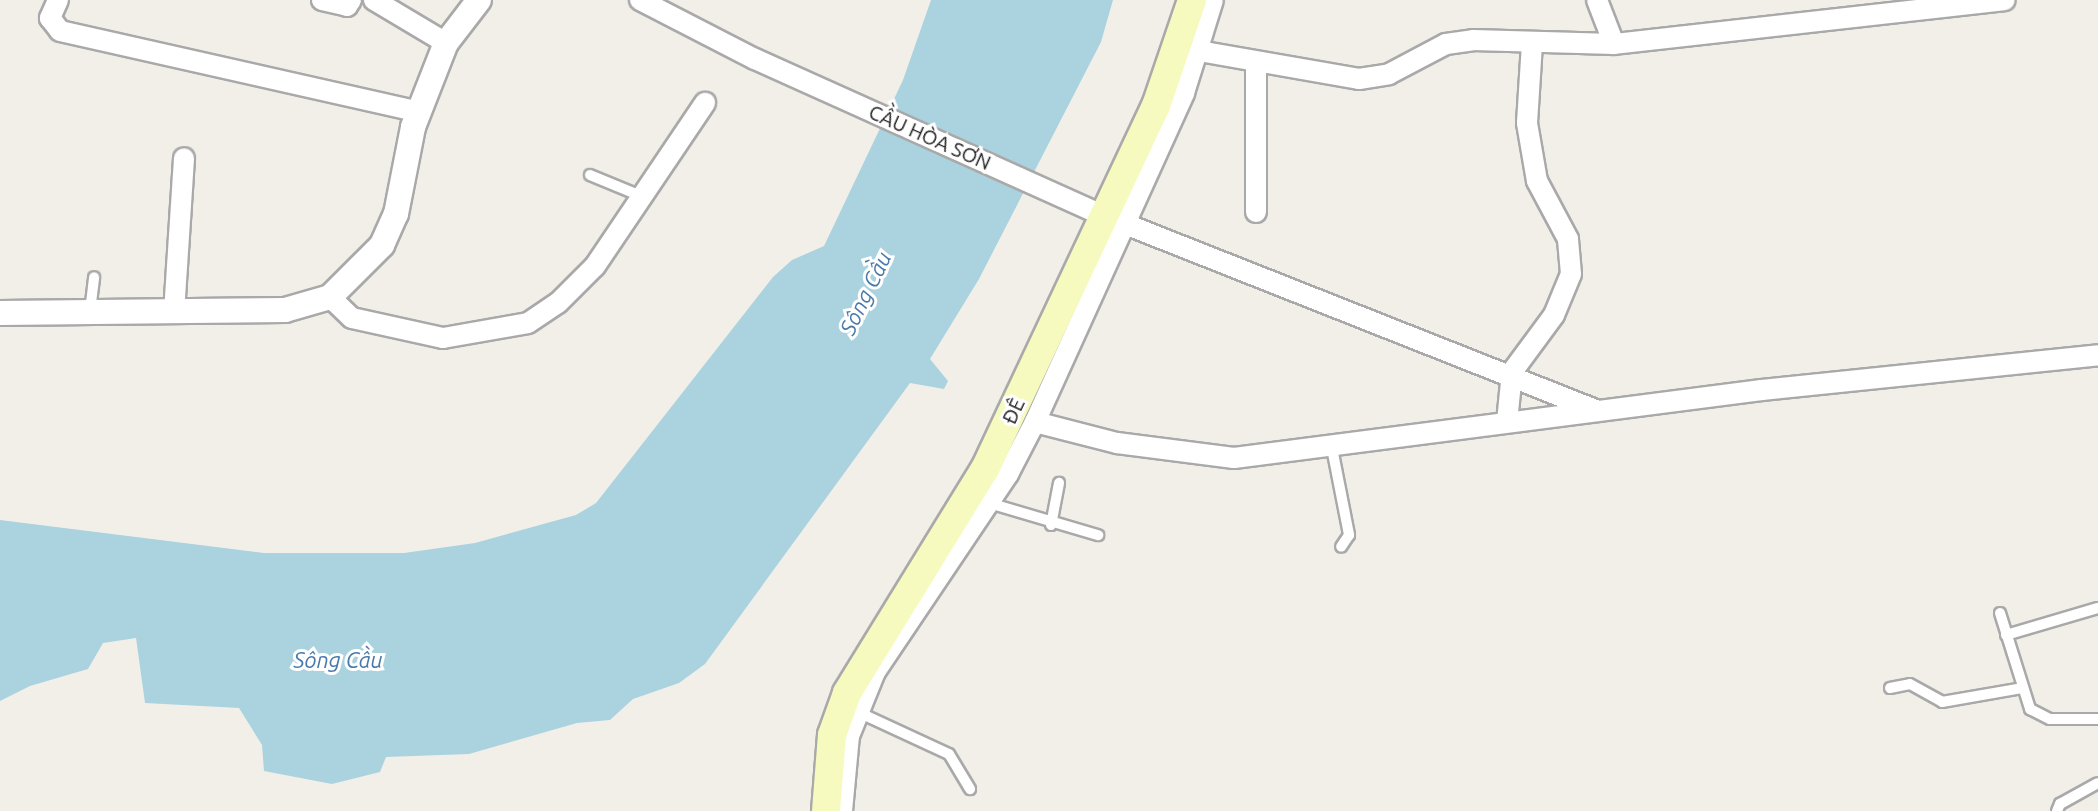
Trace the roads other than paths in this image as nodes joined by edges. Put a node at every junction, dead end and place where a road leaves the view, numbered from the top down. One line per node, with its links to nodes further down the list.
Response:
1 (58, 0): 17 (street)
2 (322, 0): 3 (street)
3 (351, 0)
4 (374, 0): 11 (street)
5 (479, 0): 11 (street)
6 (640, 0): 22 (street, CẦU HÒA SƠN)
7 (1192, 0): 22 (main road, ĐÊ)
8 (1213, 0): 14 (street)
9 (1597, 0): 13 (street)
10 (2005, 0): 13 (street)
11 (446, 43): 17 (street)
12 (1532, 44): 13 (street); 15 (street); 29 (street)
13 (1614, 44)
14 (1199, 51): 15 (street); 22 (street)
15 (1256, 63): 21 (street)
16 (705, 103): 20 (street)
17 (419, 112): 24 (street)
18 (184, 158): 27 (street)
19 (590, 175): 20 (lane)
20 (641, 196): 24 (street)
21 (1256, 212)
22 (1115, 219): 29 (street, CẦU HÒA SƠN); 31 (street); 48 (main road, ĐÊ)
23 (94, 277): 26 (lane)
24 (330, 297): 27 (street)
25 (0, 313): 26 (street)
26 (90, 313): 27 (street)
27 (174, 313)
28 (2098, 355): 30 (street)
29 (1512, 372): 30 (street, CẦU HÒA SƠN); 32 (street)
30 (1598, 411): 32 (street)
31 (1035, 422): 33 (street); 35 (street)
32 (1507, 422): 33 (street)
33 (1332, 448): 38 (lane)
34 (1059, 483): 36 (lane)
35 (989, 503): 36 (lane); 44 (street)
36 (1051, 525): 37 (lane)
37 (1098, 535)
38 (1341, 547)
39 (2098, 608): 41 (lane)
40 (2000, 613): 41 (lane)
41 (2006, 635): 43 (lane)
42 (1890, 688): 43 (lane)
43 (2022, 688): 45 (lane)
44 (858, 712): 47 (lane); 49 (street)
45 (2098, 719)
46 (2098, 783): 50 (lane)
47 (970, 789)
48 (826, 811)
49 (842, 811)
50 (2057, 811)

